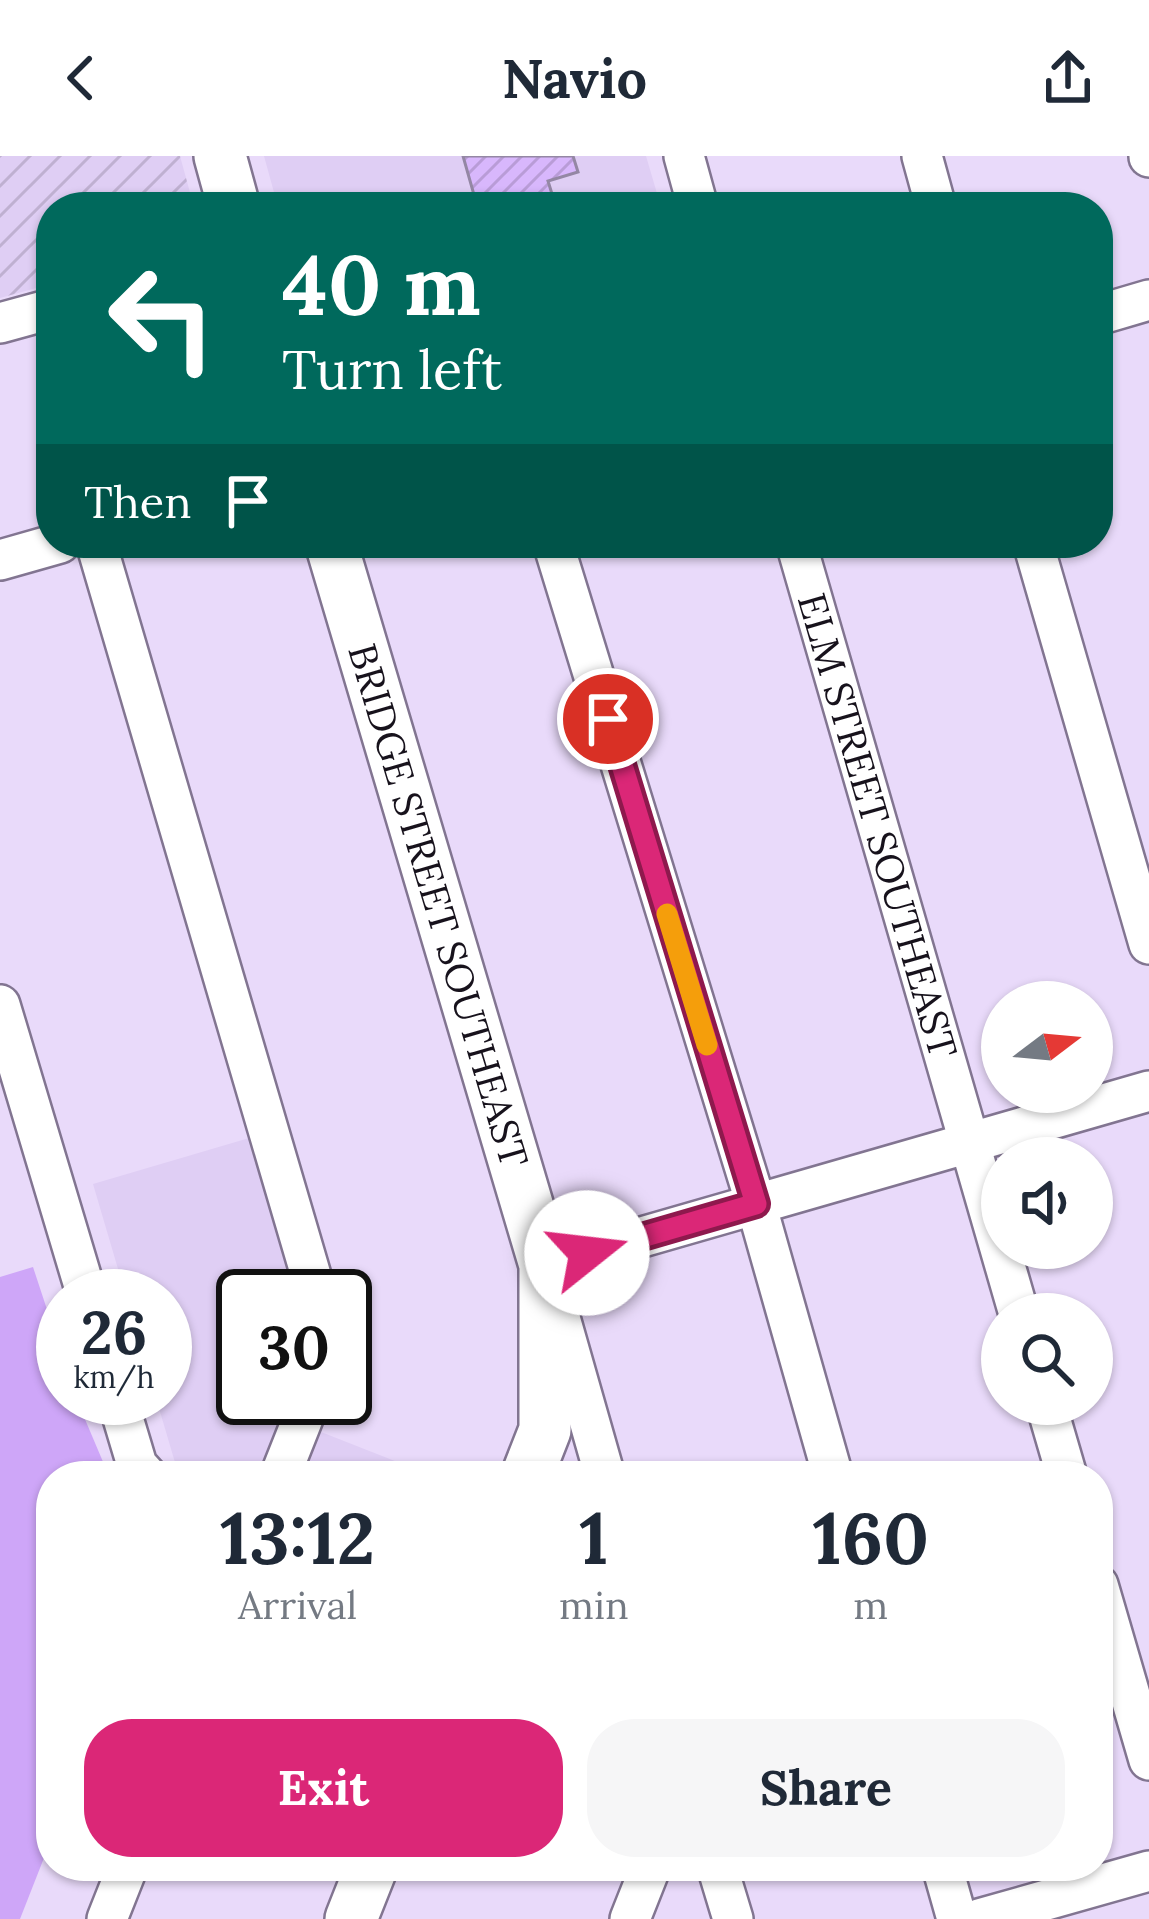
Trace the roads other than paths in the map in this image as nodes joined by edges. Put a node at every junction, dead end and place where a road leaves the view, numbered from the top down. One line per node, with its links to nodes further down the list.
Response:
1 (220, 156): 4 (main road)
2 (684, 156): 5 (street)
3 (922, 156): 6 (street)
4 (230, 192)
5 (694, 192)
6 (932, 192)
7 (1149, 300): 8 (street)
8 (1113, 311)
9 (36, 313): 10 (street)
10 (0, 323)
11 (36, 550): 17 (street)
12 (100, 558): 25 (street)
13 (336, 558): 23 (main road, BRIDGE STREET SOUTHEAST)
14 (559, 558): 22 (street)
15 (800, 558): 21 (street, ELM STREET SOUTHEAST)
16 (1037, 558): 18 (street)
17 (0, 560)
18 (1149, 944)
19 (0, 1004): 24 (street)
20 (1149, 1091): 21 (street)
21 (970, 1143): 22 (street); 26 (street, ELM STREET SOUTHEAST)
22 (756, 1204): 23 (street); 34 (street)
23 (544, 1265): 32 (main road); 33 (street, BRIDGE STREET SOUTHEAST)
24 (79, 1269)
25 (309, 1269)
26 (1013, 1293)
27 (125, 1425): 30 (street)
28 (300, 1425): 31 (street)
29 (1052, 1425): 35 (street)
30 (136, 1461)
31 (286, 1461)
32 (533, 1461)
33 (601, 1461)
34 (829, 1461)
35 (1062, 1461)
36 (1113, 1636): 37 (street)
37 (1149, 1760)
38 (1149, 1871): 49 (street)
39 (122, 1881): 44 (street)
40 (366, 1881): 45 (main road)
41 (645, 1881): 46 (street)
42 (722, 1881): 47 (street)
43 (946, 1881): 48 (street)
44 (107, 1919)
45 (351, 1919)
46 (630, 1919)
47 (733, 1919)
48 (957, 1919)
49 (979, 1919)

